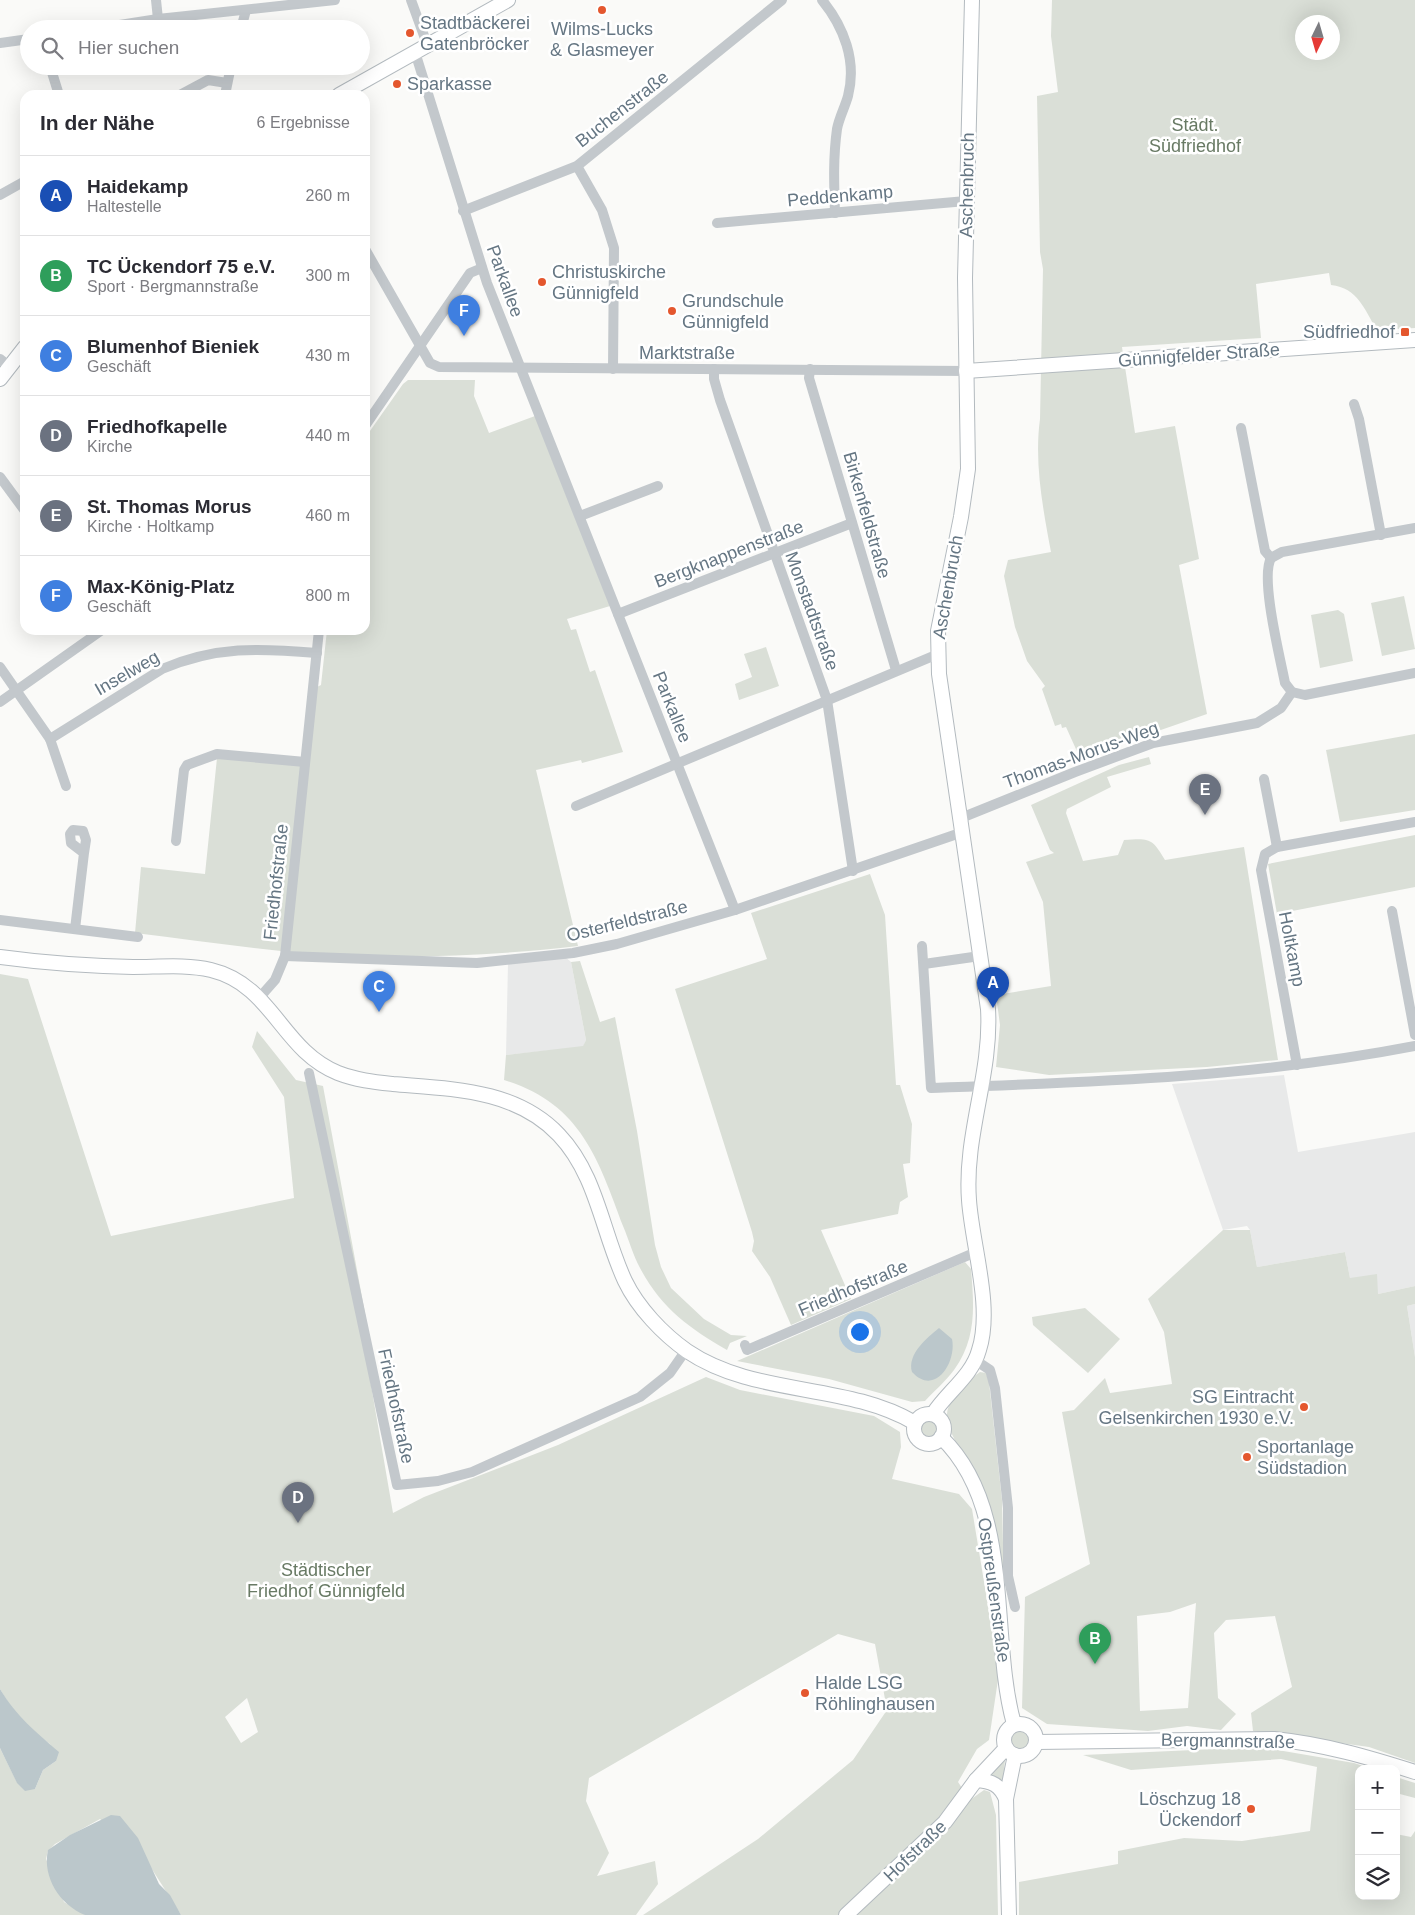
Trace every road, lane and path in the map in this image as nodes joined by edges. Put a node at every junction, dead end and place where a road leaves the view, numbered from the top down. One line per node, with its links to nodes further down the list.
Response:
1 (156, 0): 10 (street)
2 (335, 0): 8 (street)
3 (411, 0): 15 (street)
4 (508, 0): 15 (street)
5 (782, 0): 24 (street, Buchenstraße)
6 (822, 0): 29 (street)
7 (972, 0): 27 (street, Aschenbruch)
8 (305, 2): 9 (street)
9 (246, 10): 10 (street); 12 (street)
10 (158, 19): 11 (street)
11 (152, 20)
12 (243, 20)
13 (20, 40): 14 (street)
14 (0, 43)
15 (427, 44): 16 (street)
16 (415, 52): 23 (street); 28 (street, Parkallee)
17 (53, 75): 20 (street)
18 (229, 75): 19 (street)
19 (227, 83): 21 (street); 22 (street)
20 (57, 90)
21 (189, 90)
22 (226, 90)
23 (348, 90)
24 (577, 166): 28 (street, Buchenstraße); 38 (street)
25 (20, 184): 26 (street)
26 (0, 194)
27 (966, 201): 29 (street, Peddenkamp); 41 (street, Aschenbruch)
28 (463, 210): 32 (street, Parkallee)
29 (835, 213): 30 (street, Peddenkamp)
30 (718, 223)
31 (370, 258): 34 (street, Marktstraße)
32 (482, 268): 34 (street); 37 (street, Parkallee)
33 (1415, 340): 41 (street, Günnigfelder Straße)
34 (420, 344): 37 (street, Marktstraße); 44 (street)
35 (20, 352): 36 (street)
36 (5, 363): 42 (street)
37 (521, 368): 38 (street, Marktstraße); 49 (street, Parkallee)
38 (613, 369): 39 (street, Marktstraße)
39 (714, 369): 40 (street, Marktstraße); 53 (street, Monstadtstraße)
40 (810, 369): 41 (street, Marktstraße); 50 (street, Birkenfeldstraße)
41 (966, 370): 59 (street, Aschenbruch)
42 (0, 379)
43 (1354, 404): 52 (street)
44 (370, 415)
45 (1241, 428): 54 (street)
46 (0, 477): 48 (street)
47 (658, 486): 49 (street)
48 (20, 504)
49 (580, 516): 55 (street, Parkallee)
50 (852, 523): 53 (street, Bergknappenstraße); 61 (street, Birkenfeldstraße)
51 (1415, 528): 52 (street)
52 (1381, 534): 54 (street)
53 (774, 554): 55 (street, Bergknappenstraße); 65 (street, Monstadtstraße)
54 (1271, 558): 64 (street)
55 (618, 614): 69 (street, Parkallee)
56 (95, 635): 63 (street)
57 (318, 635): 58 (street, Friedhofstraße)
58 (316, 653): 67 (street, Inselweg); 68 (street, Friedhofstraße)
59 (938, 654): 61 (street); 73 (street, Aschenbruch)
60 (0, 667): 63 (street)
61 (896, 670): 65 (street)
62 (1415, 673): 64 (street)
63 (17, 690): 66 (street); 67 (street)
64 (1292, 692): 73 (street, Thomas-Morus-Weg)
65 (827, 700): 69 (street); 79 (street, Monstadtstraße)
66 (0, 702)
67 (50, 739): 71 (street)
68 (305, 762): 76 (street); 86 (street, Friedhofstraße)
69 (677, 763): 72 (street); 80 (street, Parkallee)
70 (1264, 779): 77 (street)
71 (66, 786)
72 (576, 806)
73 (960, 818): 75 (street, Aschenbruch)
74 (1415, 822): 77 (street)
75 (963, 832): 79 (street, Osterfeldstraße); 87 (street)
76 (176, 841)
77 (1277, 847): 93 (street, Holtkamp)
78 (84, 852): 83 (street)
79 (853, 871): 80 (street, Osterfeldstraße)
80 (736, 910): 86 (street, Osterfeldstraße)
81 (1392, 911): 91 (street)
82 (0, 920): 83 (street)
83 (75, 929): 84 (street)
84 (138, 937)
85 (922, 946): 89 (street)
86 (285, 956): 90 (street, Friedhofstraße)
87 (980, 956): 89 (street); 95 (street)
88 (0, 957): 90 (street)
89 (924, 964): 95 (street)
90 (260, 997): 98 (street)
91 (1415, 1035)
92 (1415, 1046): 93 (street)
93 (1297, 1065): 95 (street)
94 (309, 1073): 98 (street, Friedhofstraße)
95 (982, 1086): 96 (street)
96 (976, 1252): 97 (street, Friedhofstraße); 99 (street)
97 (745, 1345)
98 (686, 1350): 101 (street)
99 (975, 1360): 100 (street); 103 (street, Ostpreußenstraße)
100 (933, 1414): 101 (street); 102 (street)
101 (915, 1423): 102 (street)
102 (941, 1437): 104 (street, Ostpreußenstraße)
103 (1015, 1607)
104 (1014, 1724): 105 (street); 106 (street)
105 (1036, 1742): 106 (street); 107 (street, Bergmannstraße)
106 (1010, 1751): 108 (street, Hofstraße); 109 (street)
107 (1415, 1771)
108 (976, 1780): 109 (street); 110 (street, Hofstraße)
109 (1006, 1799): 111 (street)
110 (846, 1915)
111 (1009, 1915)

